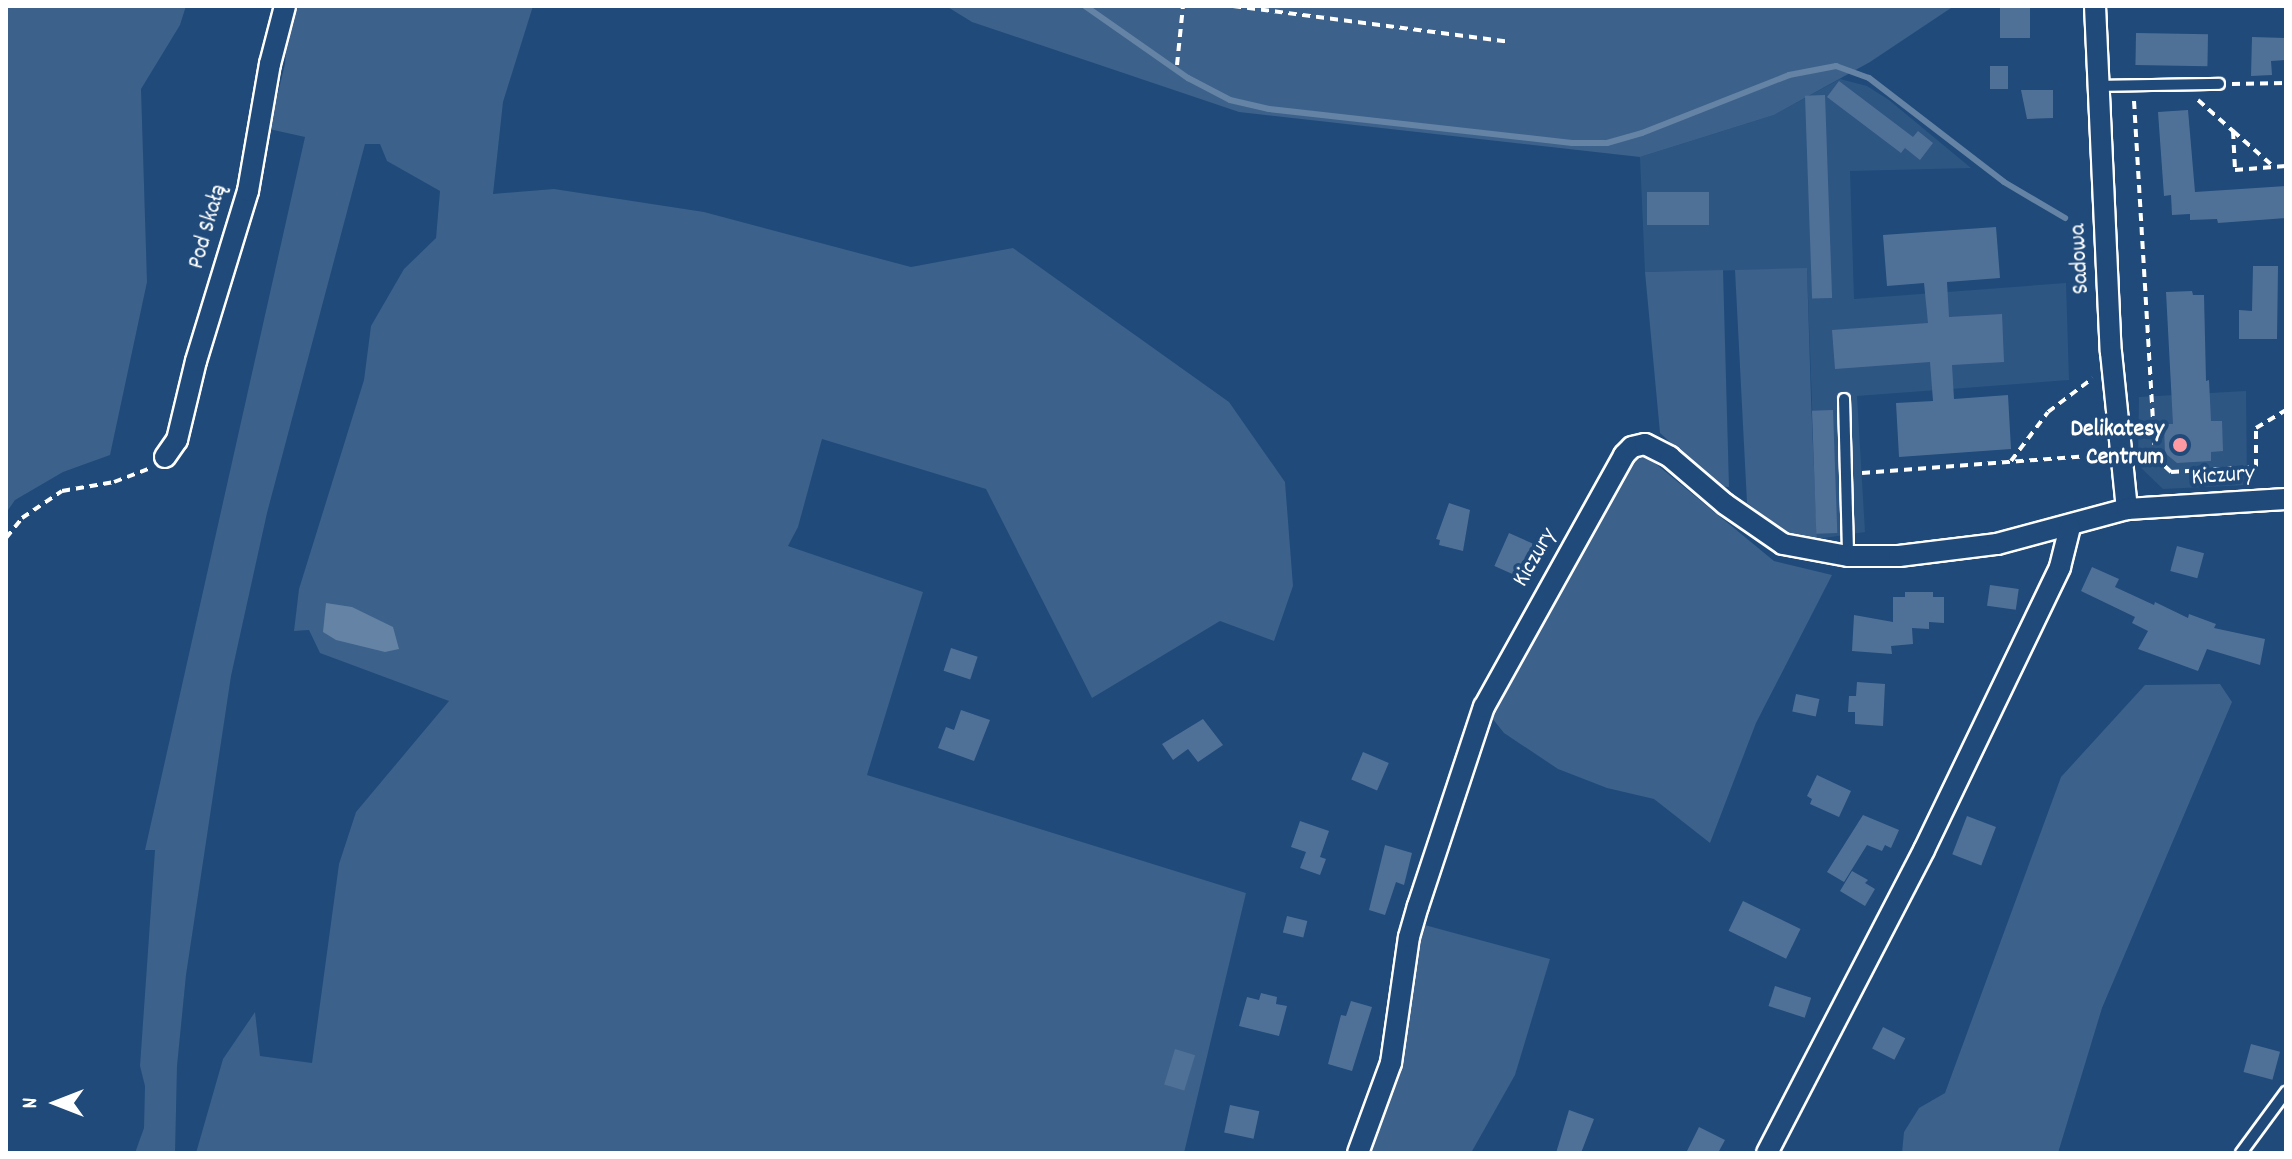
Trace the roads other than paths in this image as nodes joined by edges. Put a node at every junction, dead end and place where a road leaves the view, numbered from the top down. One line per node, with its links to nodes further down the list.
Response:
1 (285, 6): 6 (street, Pod Skałą)
2 (2095, 6): 4 (street, Sadowa)
3 (2219, 84): 4 (lane)
4 (2099, 86): 8 (street, Sadowa)
5 (1844, 399): 10 (lane)
6 (165, 457)
7 (2286, 499): 8 (street, Kiczury)
8 (2127, 509): 9 (street, Kiczury)
9 (2070, 527): 10 (street, Kiczury); 13 (street)
10 (1848, 556): 12 (street, Kiczury)
11 (2286, 1092): 14 (lane)
12 (1358, 1153)
13 (1767, 1153)
14 (2241, 1153)

